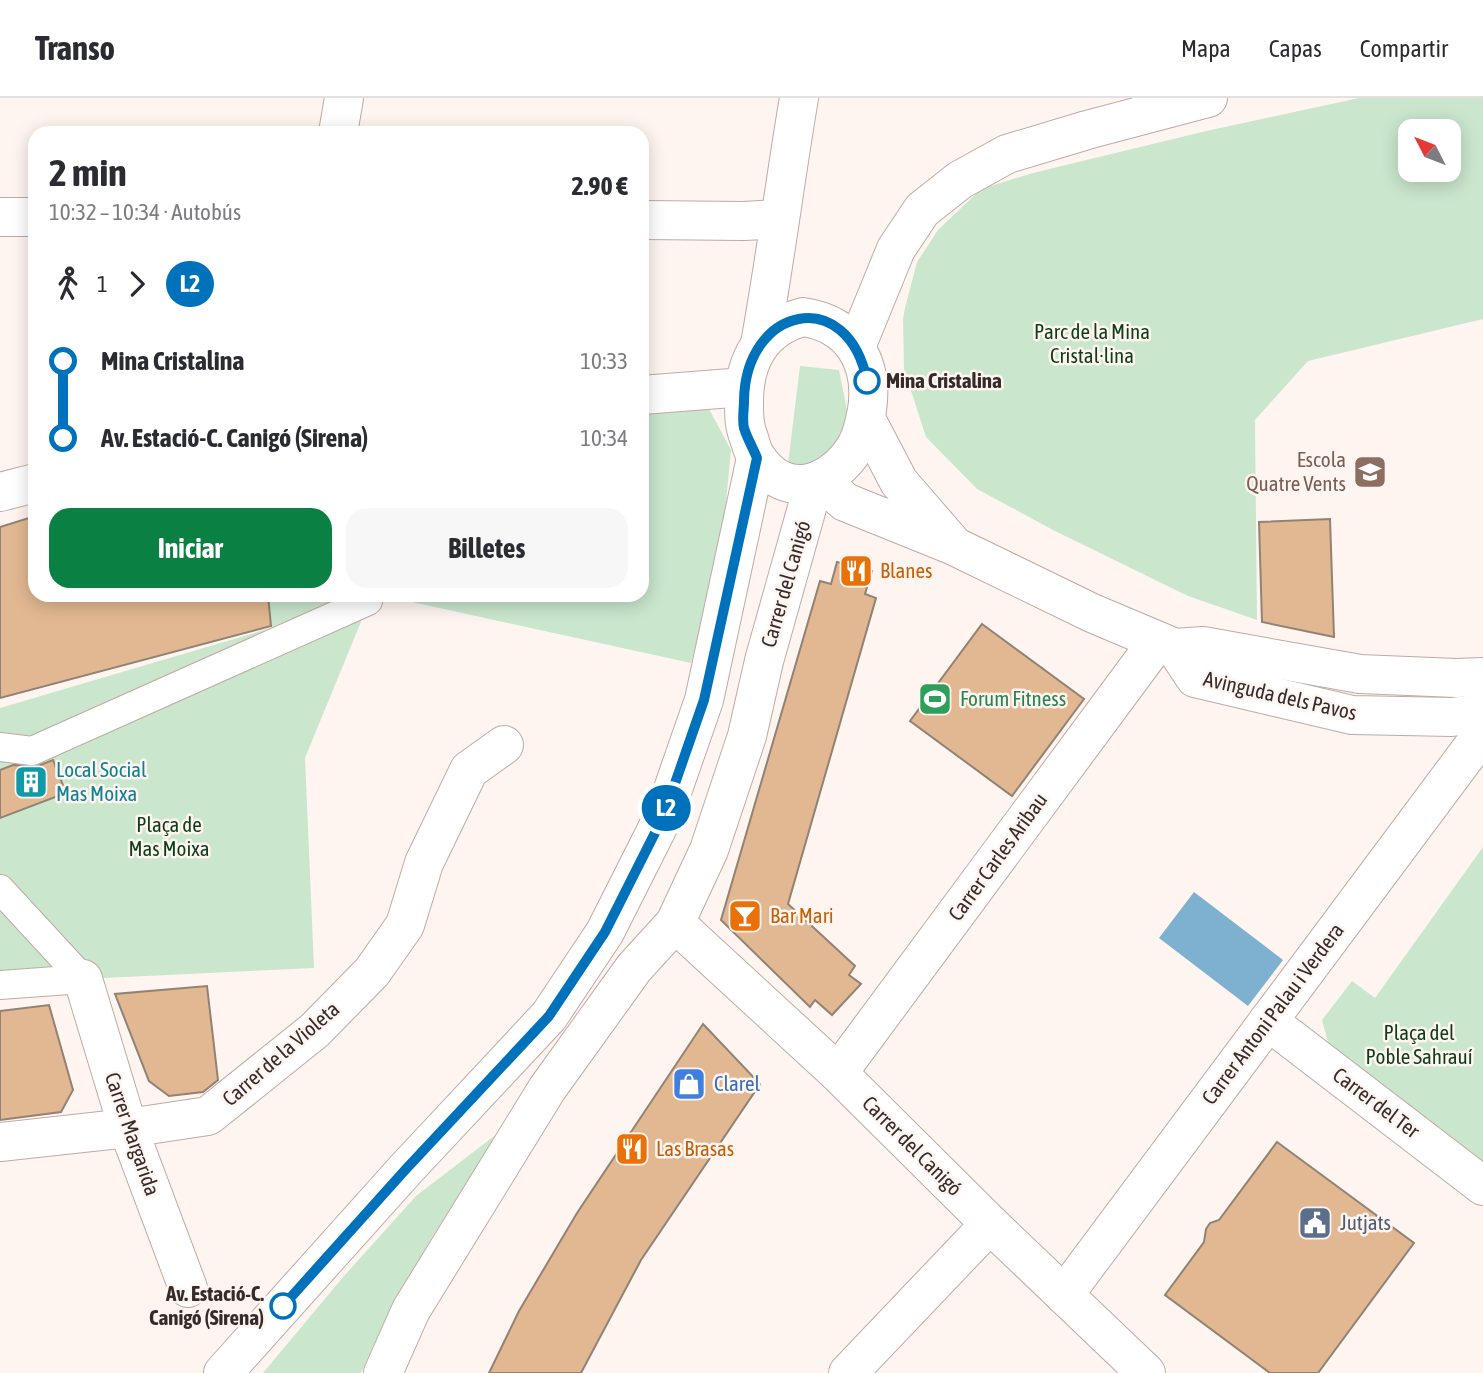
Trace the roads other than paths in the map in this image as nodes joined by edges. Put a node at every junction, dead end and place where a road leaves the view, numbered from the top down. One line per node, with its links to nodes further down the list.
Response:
1 (344, 98): 4 (street)
2 (799, 98): 7 (street)
3 (1184, 101): 12 (street)
4 (339, 126)
5 (0, 217): 6 (street)
6 (28, 217)
7 (780, 219): 8 (street); 9 (street)
8 (649, 220)
9 (774, 268): 10 (street); 11 (street)
10 (822, 320): 11 (street); 12 (street)
11 (760, 344): 13 (street)
12 (856, 347): 15 (street)
13 (744, 387): 14 (street); 16 (street)
14 (649, 394)
15 (866, 419): 17 (street); 20 (street, Avinguda dels Pavos)
16 (757, 458): 17 (street); 33 (street)
17 (817, 481): 20 (street, Avinguda dels Pavos); 29 (street, Carrer del Canigó)
18 (28, 484): 19 (street)
19 (0, 492)
20 (954, 546): 22 (street, Avinguda dels Pavos)
21 (366, 602): 27 (street)
22 (1166, 645): 23 (street, Avinguda dels Pavos); 24 (street, Avinguda dels Pavos); 35 (street, Carrer Carles Aribau)
23 (1483, 677)
24 (1483, 713)
25 (1483, 733): 34 (street, Carrer Antoni Palau i Verdera)
26 (504, 745): 36 (street, Carrer de la Violeta)
27 (0, 747)
28 (0, 889): 31 (street)
29 (675, 923): 30 (street, Carrer del Canigó); 35 (street, Carrer del Canigó)
30 (634, 968): 33 (street); 43 (street, Carrer del Canigó)
31 (83, 979): 32 (street); 36 (street, Carrer Margarida)
32 (0, 985)
33 (549, 1016): 42 (street)
34 (1268, 1021): 38 (street, Carrer del Ter); 41 (street, Carrer Antoni Palau i Verdera)
35 (838, 1073): 39 (street, Carrer del Canigó)
36 (128, 1128): 37 (street, Carrer de la Violeta); 40 (street, Carrer Margarida)
37 (0, 1142)
38 (1483, 1186)
39 (990, 1224): 41 (street, Carrer del Canigó); 44 (street)
40 (188, 1288)
41 (1064, 1295): 45 (street, Carrer del Canigó)
42 (227, 1370)
43 (383, 1373)
44 (848, 1373)
45 (1146, 1373)

